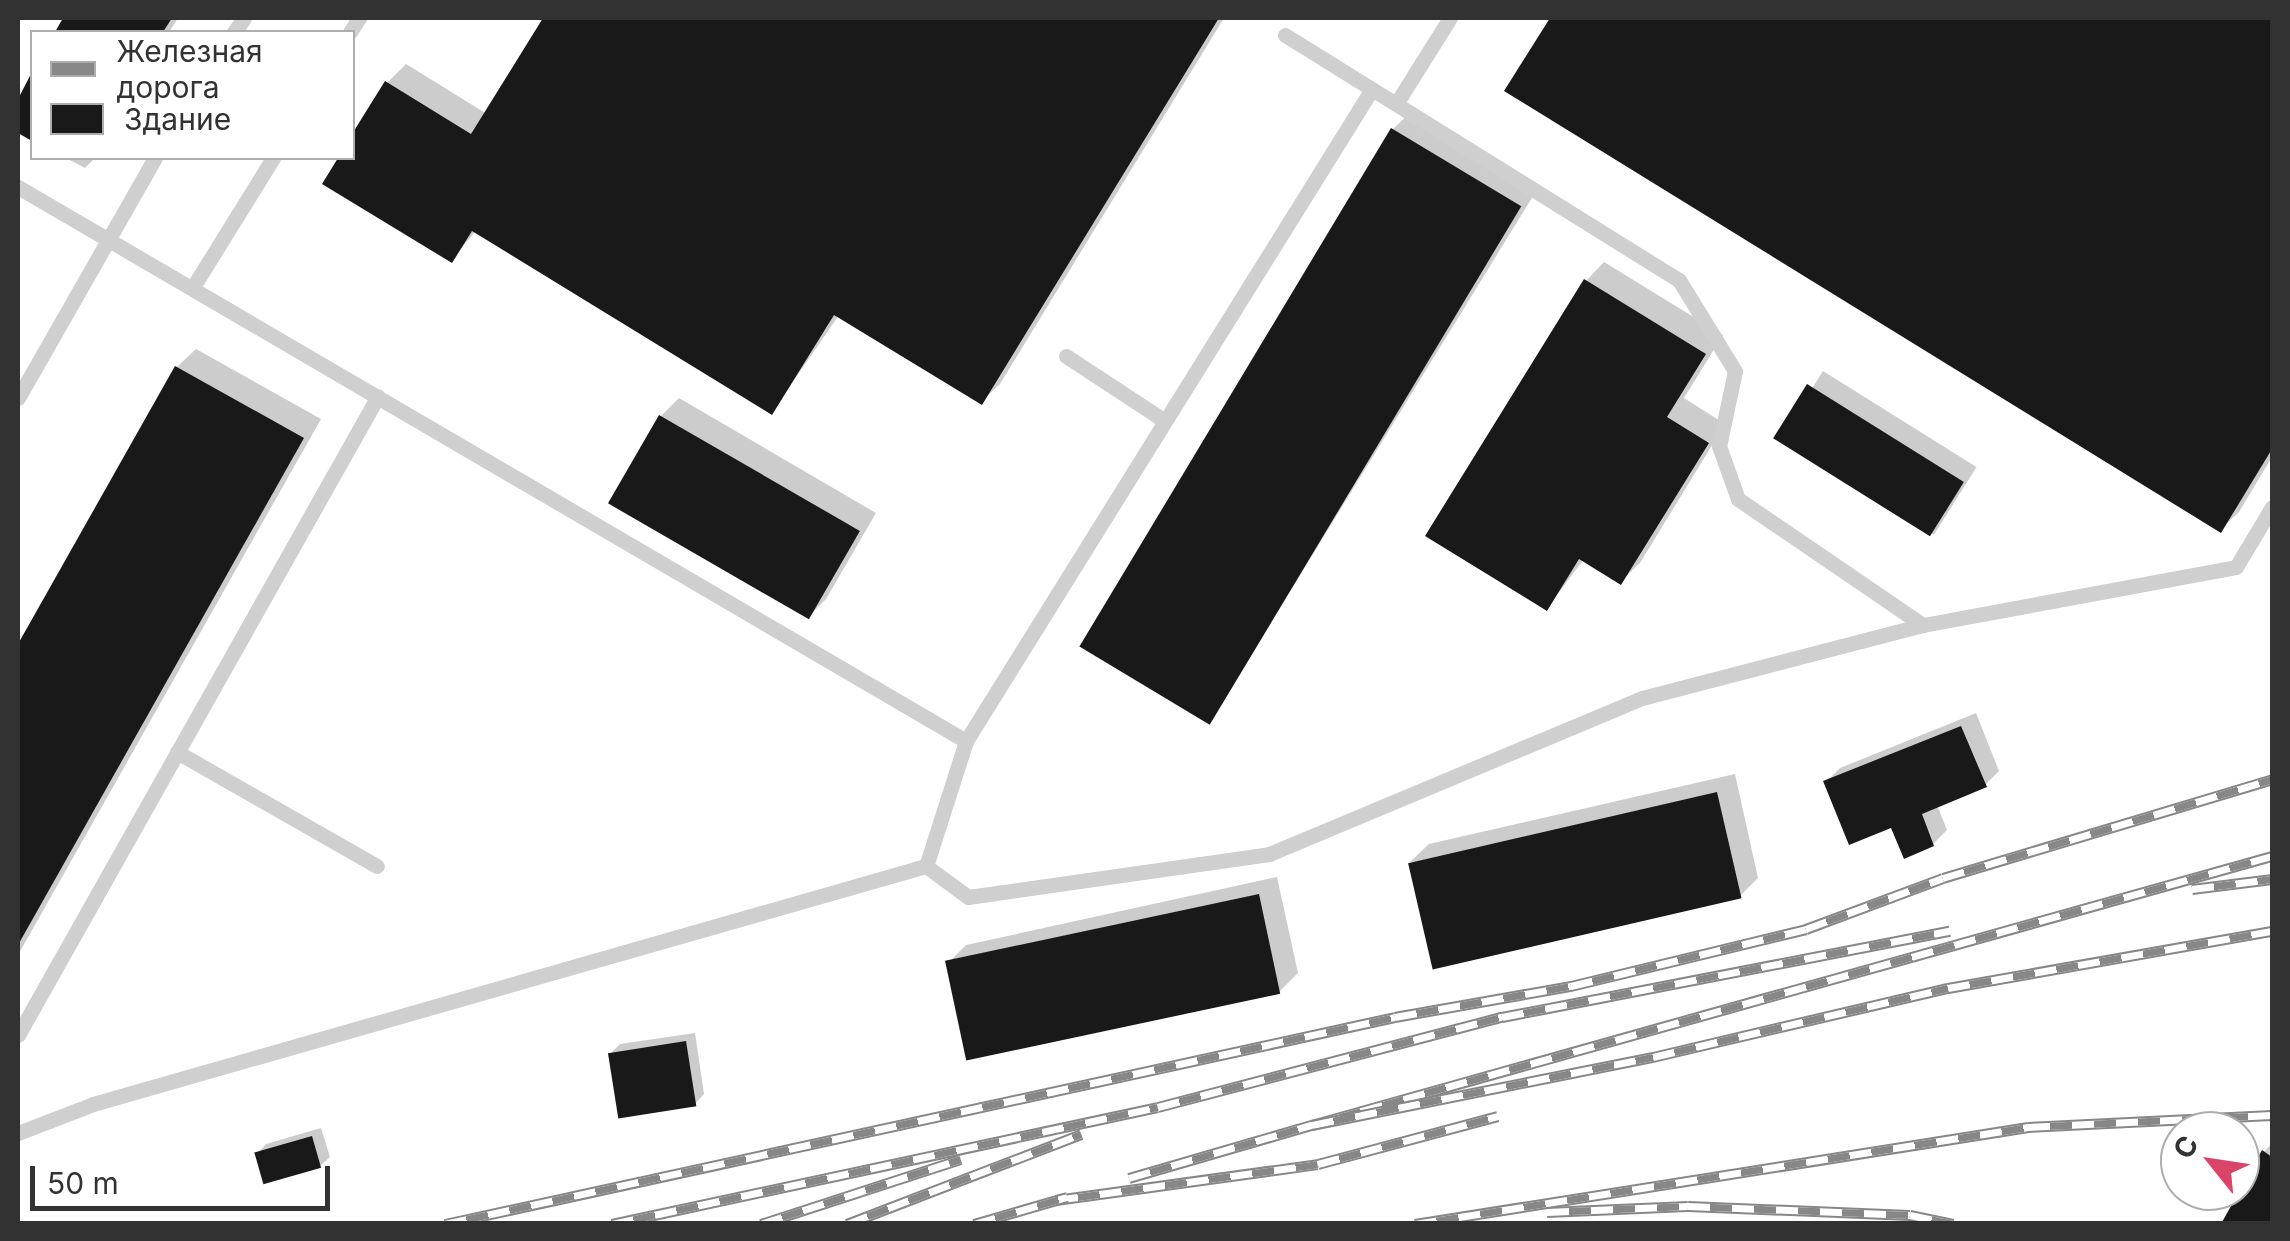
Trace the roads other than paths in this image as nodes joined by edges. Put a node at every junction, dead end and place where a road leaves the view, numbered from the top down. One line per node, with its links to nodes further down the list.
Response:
1 (1450, 18): 4 (lane)
2 (1285, 35): 3 (lane)
3 (1372, 89): 4 (lane); 13 (lane)
4 (1396, 104): 15 (lane)
5 (153, 160): 8 (lane)
6 (271, 160): 9 (lane)
7 (18, 187): 8 (lane)
8 (105, 236): 9 (lane); 12 (lane)
9 (193, 287): 11 (lane)
10 (1066, 356): 13 (lane)
11 (378, 396): 16 (lane); 17 (lane)
12 (18, 398)
13 (1165, 421): 16 (lane)
14 (2272, 508): 15 (lane)
15 (1923, 626): 19 (lane)
16 (966, 741): 19 (lane)
17 (177, 752): 18 (lane); 20 (lane)
18 (377, 866)
19 (926, 866): 21 (lane)
20 (18, 1034)
21 (18, 1133)

